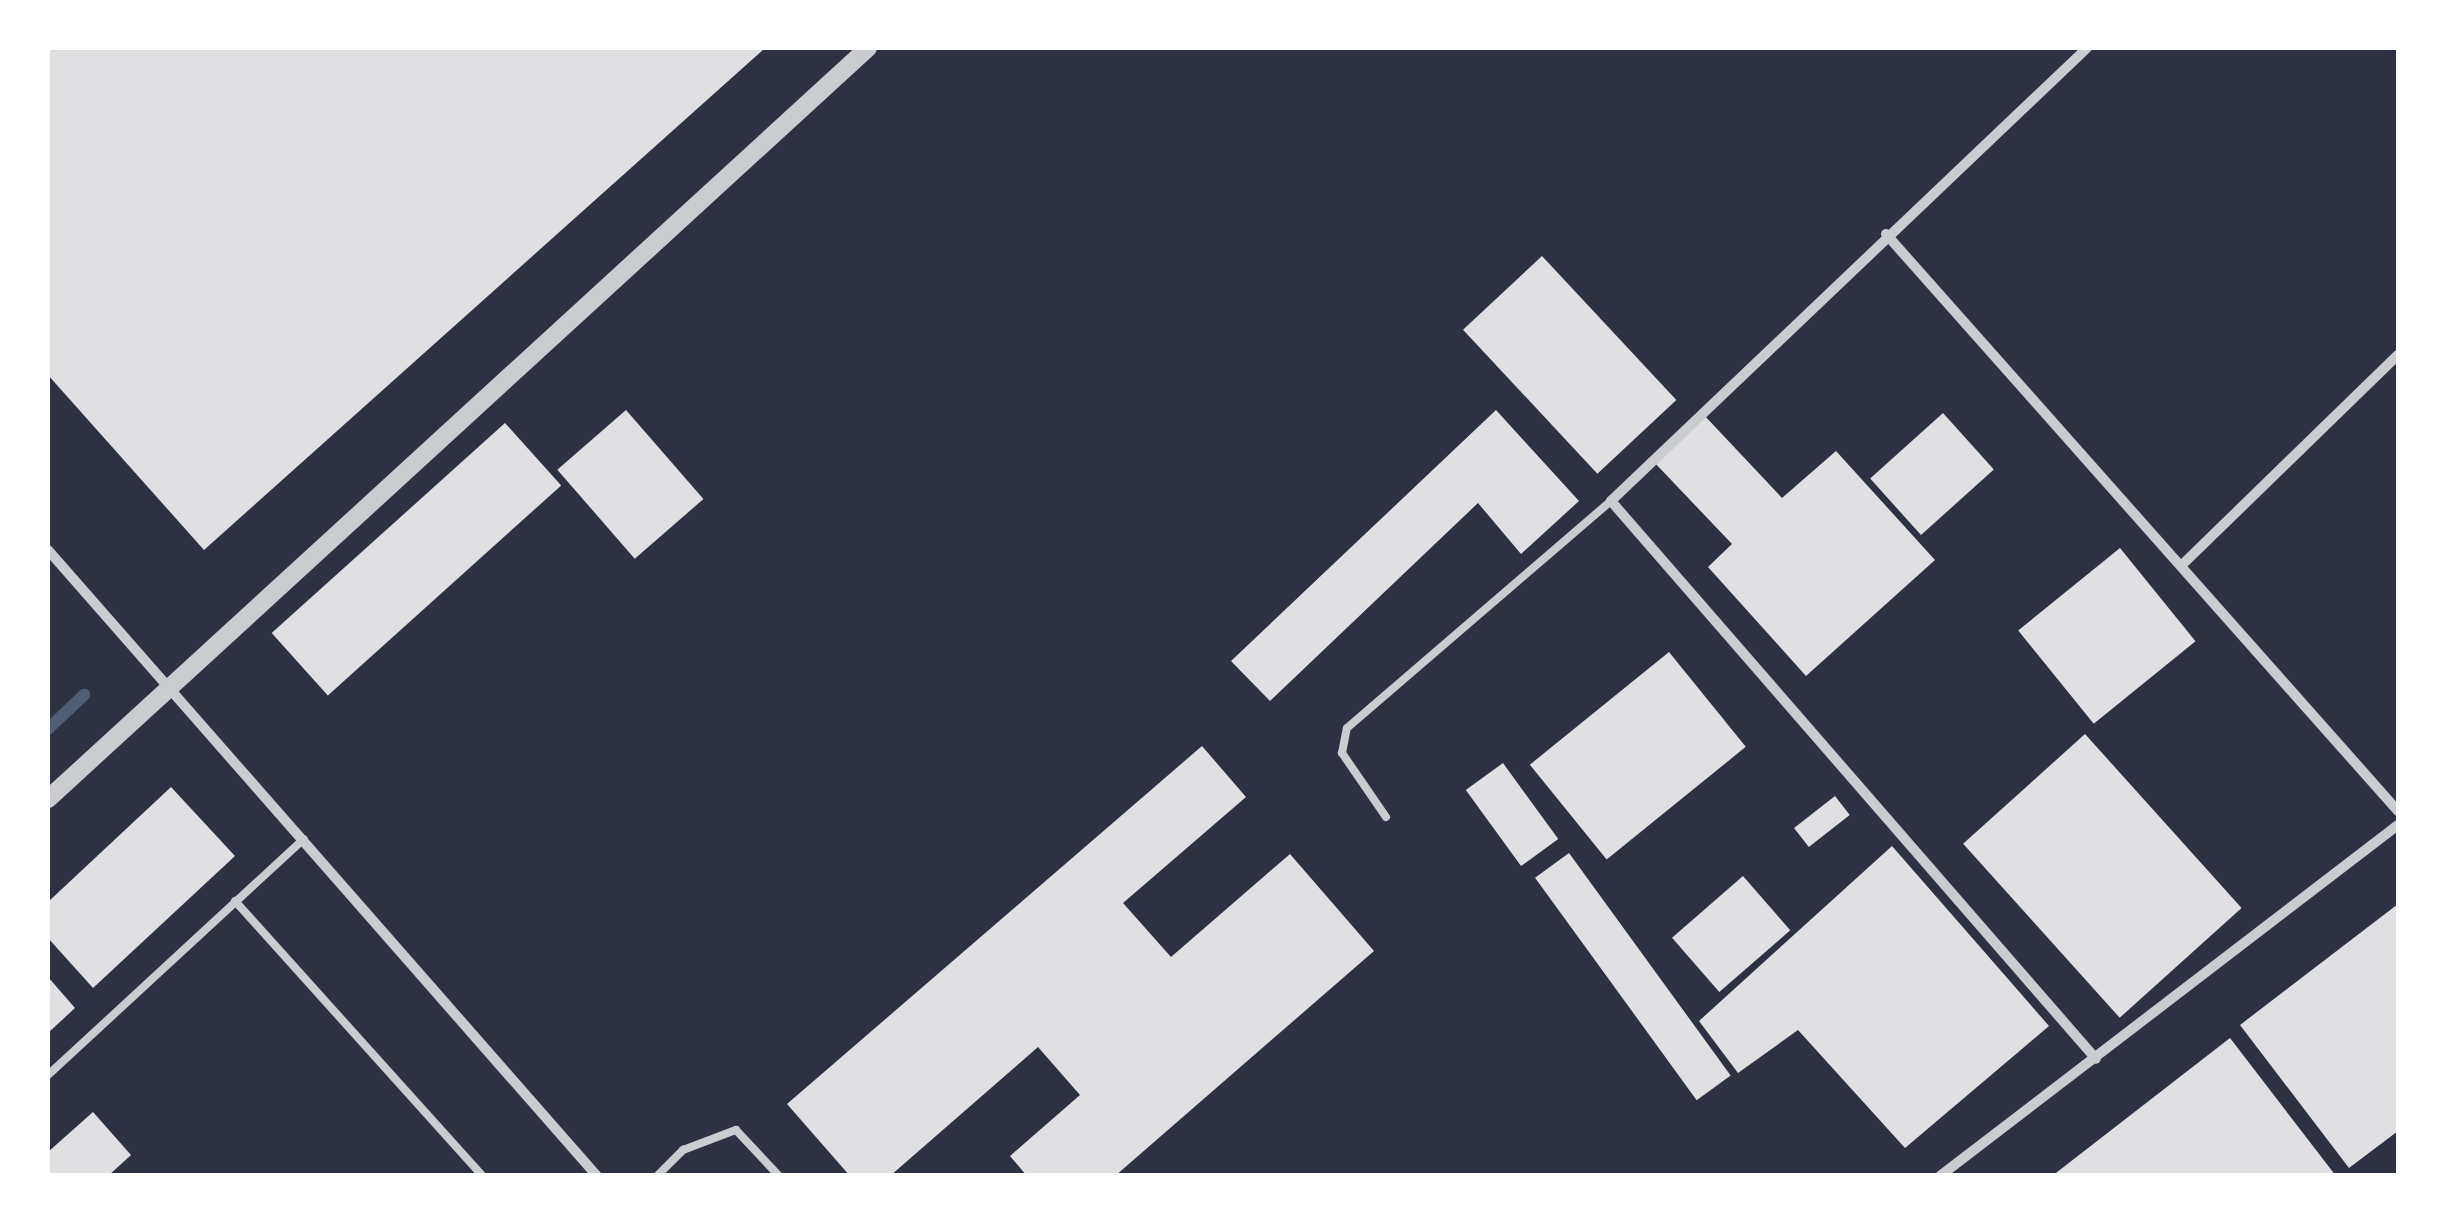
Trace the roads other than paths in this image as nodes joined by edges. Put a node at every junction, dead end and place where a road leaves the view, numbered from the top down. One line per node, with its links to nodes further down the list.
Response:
1 (868, 48): 8 (street)
2 (2087, 48): 3 (street)
3 (1886, 234): 5 (street); 7 (street)
4 (2398, 355): 7 (street)
5 (1612, 502): 11 (lane); 15 (street)
6 (48, 550): 8 (street)
7 (2185, 562): 10 (street)
8 (171, 686): 9 (street); 13 (street)
9 (48, 798)
10 (2398, 811)
11 (1386, 817)
12 (2398, 825): 15 (street)
13 (304, 839): 14 (lane); 18 (street)
14 (236, 902): 16 (lane); 17 (lane)
15 (2096, 1059): 21 (street)
16 (48, 1076)
17 (483, 1176)
18 (597, 1176)
19 (657, 1176): 20 (lane)
20 (779, 1176)
21 (1940, 1176)

